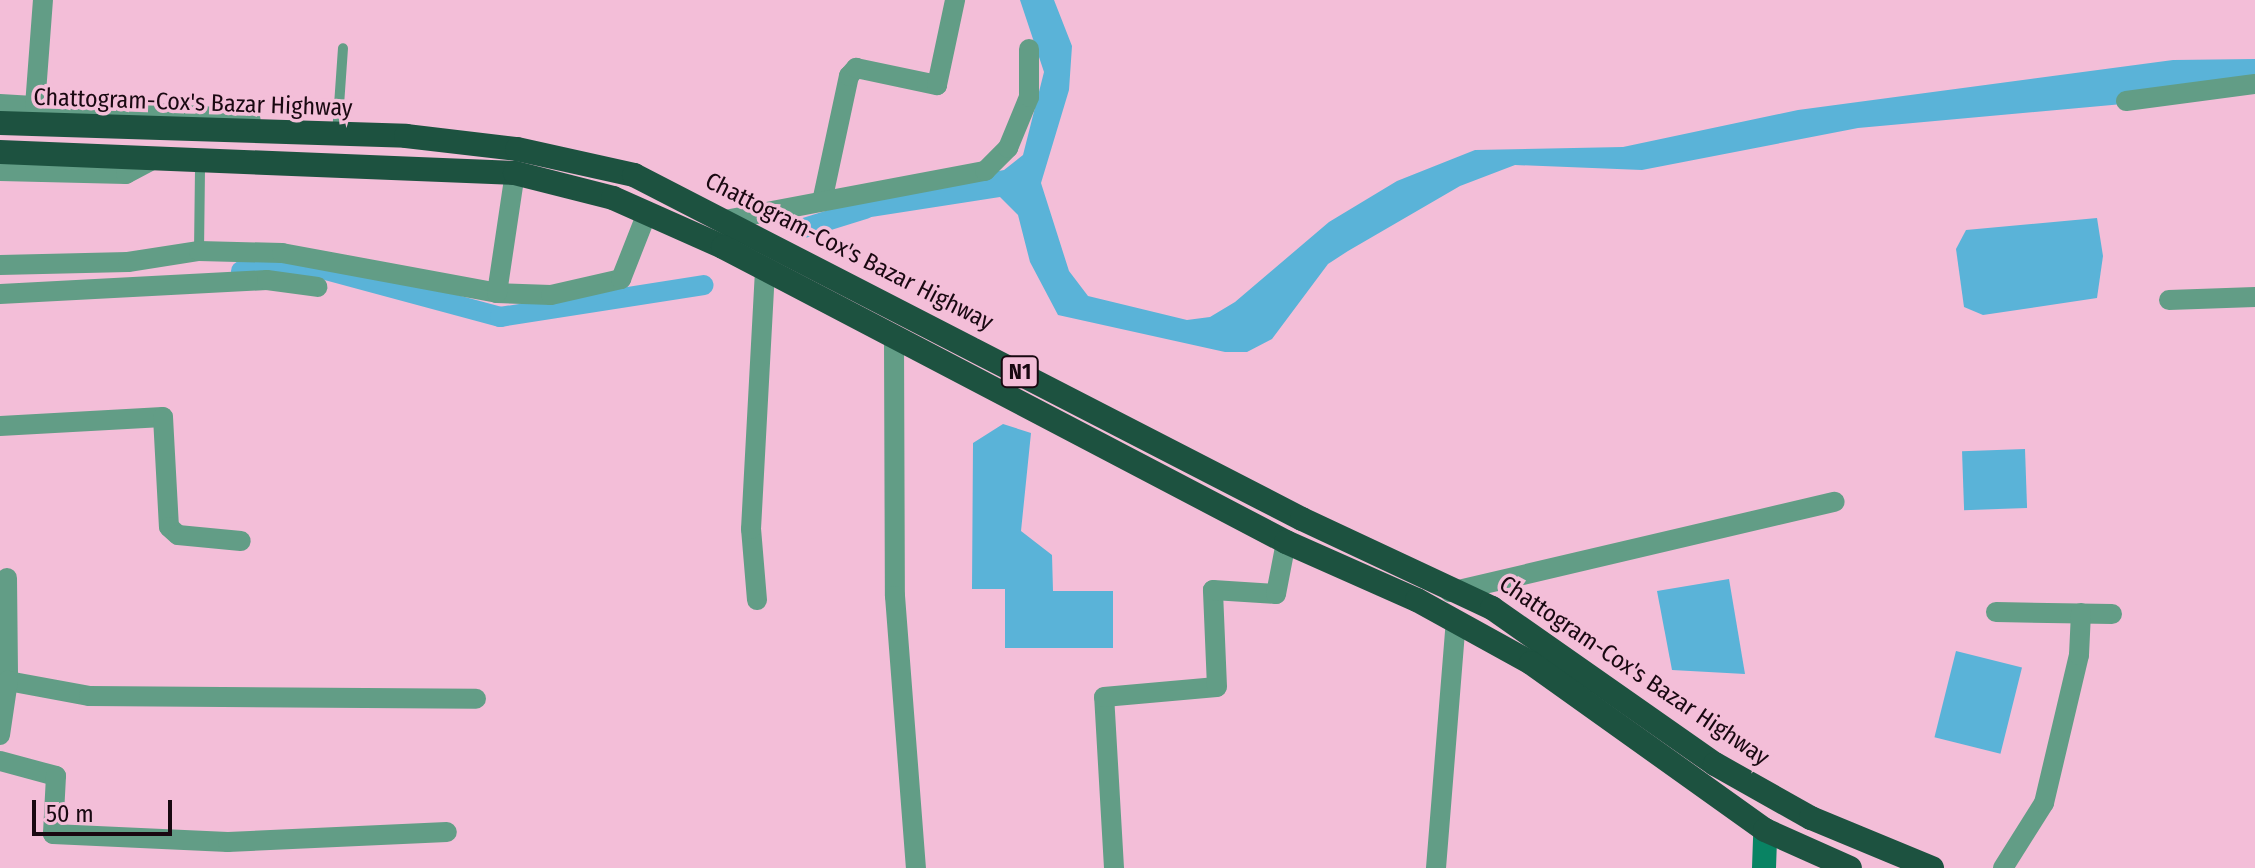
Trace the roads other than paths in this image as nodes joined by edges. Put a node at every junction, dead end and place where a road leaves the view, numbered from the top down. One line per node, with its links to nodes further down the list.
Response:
1 (43, 0): 8 (street)
2 (955, 0): 17 (street)
3 (343, 48): 10 (lane)
4 (1029, 49): 17 (street)
5 (2255, 84): 6 (street)
6 (2126, 101)
7 (0, 104): 8 (street)
8 (35, 106): 10 (street)
9 (0, 123): 10 (highway, Chattogram-Cox's Bazar Highway / N1)
10 (339, 137): 14 (highway); 19 (highway, Chattogram-Cox's Bazar Highway / N1)
11 (0, 152): 12 (highway, N1)
12 (154, 159): 13 (highway, N1); 15 (street)
13 (200, 163): 14 (highway, N1); 20 (lane)
14 (349, 164): 16 (highway, N1)
15 (0, 171)
16 (515, 173): 18 (highway, N1); 24 (street)
17 (823, 197): 19 (street)
18 (647, 213): 22 (highway, N1); 24 (street)
19 (725, 220): 34 (highway, Chattogram-Cox's Bazar Highway / N1)
20 (199, 251): 21 (street); 24 (street)
21 (0, 265)
22 (765, 272): 28 (highway, N1); 35 (street)
23 (318, 287): 25 (street)
24 (497, 293)
25 (0, 294)
26 (2255, 297): 27 (street)
27 (2169, 300)
28 (894, 340): 32 (highway, N1); 48 (street)
29 (0, 426): 31 (street)
30 (1835, 502): 34 (street)
31 (241, 541)
32 (1286, 542): 36 (highway, N1); 49 (street)
33 (7, 578): 41 (street)
34 (1457, 591): 36 (street); 53 (highway, Chattogram-Cox's Bazar Highway / N1)
35 (757, 600)
36 (1417, 600): 40 (highway, N1)
37 (1996, 612): 38 (street)
38 (2081, 613): 39 (street); 54 (street)
39 (2112, 614)
40 (1456, 622): 46 (highway, N1); 50 (street)
41 (2, 626): 42 (street)
42 (8, 681): 43 (street); 44 (street)
43 (476, 699)
44 (0, 735)
45 (0, 761): 47 (street)
46 (1765, 830): 51 (street); 52 (highway, N1)
47 (447, 832)
48 (916, 868)
49 (1114, 868)
50 (1436, 868)
51 (1764, 868)
52 (1850, 868)
53 (1932, 868)
54 (2003, 868)

